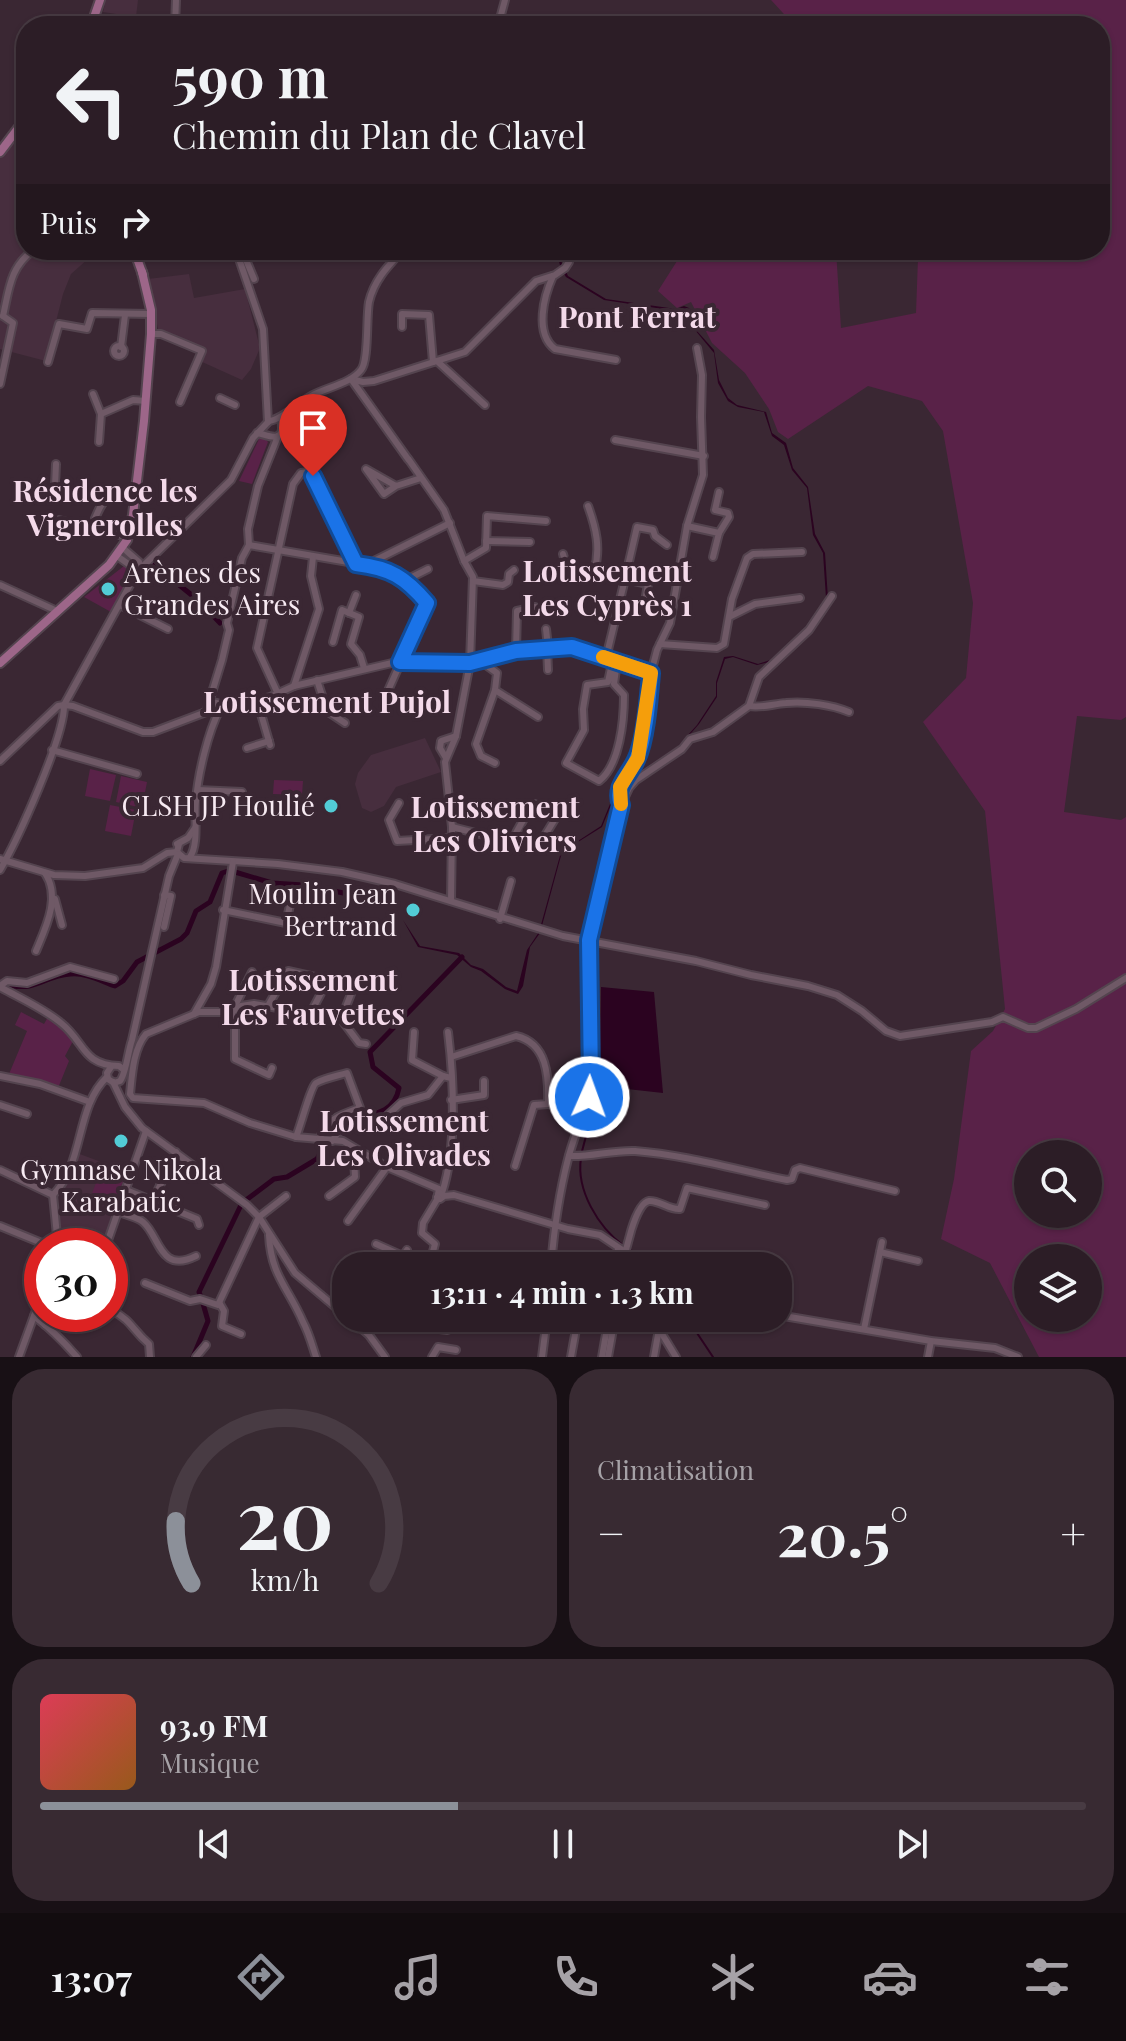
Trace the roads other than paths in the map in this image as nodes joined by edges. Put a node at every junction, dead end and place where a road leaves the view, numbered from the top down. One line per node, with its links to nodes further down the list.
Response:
1 (16, 131): 2 (main road)
2 (0, 152)
3 (21, 260): 14 (street)
4 (138, 260): 10 (main road)
5 (242, 260): 31 (street)
6 (244, 260): 11 (street)
7 (394, 260): 22 (street)
8 (569, 260): 9 (street)
9 (560, 271): 19 (street); 20 (street)
10 (142, 272): 12 (main road); 16 (main road)
11 (254, 279)
12 (151, 314): 13 (street); 16 (main road)
13 (125, 315): 17 (street); 21 (street)
14 (1, 316): 23 (street)
15 (402, 327): 20 (street)
16 (153, 334): 26 (main road); 27 (street)
17 (121, 347)
18 (697, 348): 35 (street)
19 (616, 360)
20 (435, 361): 22 (street); 29 (street)
21 (48, 362)
22 (351, 379): 31 (street); 37 (street)
23 (0, 384)
24 (93, 394): 30 (street)
25 (220, 398): 28 (street)
26 (146, 401): 30 (street); 39 (main road)
27 (180, 402)
28 (235, 405)
29 (485, 405)
30 (101, 414): 33 (street)
31 (273, 428): 34 (street); 52 (street); 64 (street)
32 (615, 440): 35 (street)
33 (99, 442)
34 (326, 452)
35 (704, 456): 46 (street)
36 (56, 464): 41 (street)
37 (421, 478): 38 (street); 45 (street)
38 (396, 486): 38 (street)
39 (136, 492): 41 (street); 49 (main road)
40 (719, 492): 48 (street)
41 (102, 501): 47 (street)
42 (588, 506): 67 (street)
43 (59, 520): 47 (street)
44 (546, 521): 50 (street)
45 (450, 523): 61 (street); 63 (street)
46 (687, 526): 48 (street); 84 (street)
47 (91, 528): 49 (street)
48 (719, 533): 60 (street)
49 (127, 537): 54 (main road)
50 (486, 541): 51 (street); 61 (street)
51 (530, 542)
52 (249, 545): 55 (street); 105 (street)
53 (667, 545): 68 (street)
54 (123, 548): 58 (main road); 64 (street)
55 (278, 550): 59 (street); 62 (street); 100 (street)
56 (802, 552): 80 (street)
57 (563, 554): 67 (street)
58 (117, 556): 64 (street); 78 (main road)
59 (313, 557): 62 (street); 98 (street)
60 (713, 557)
61 (464, 561): 70 (street)
62 (356, 564): 63 (street)
63 (366, 565): 69 (street)
64 (141, 568): 75 (street)
65 (428, 569): 69 (street)
66 (514, 570): 70 (street)
67 (594, 571): 68 (street)
68 (625, 579): 77 (street); 87 (street)
69 (406, 580): 89 (street)
70 (473, 581): 91 (street)
71 (0, 585): 78 (street)
72 (356, 595): 79 (street)
73 (832, 596): 104 (street)
74 (800, 598): 80 (street)
75 (120, 605): 81 (street); 103 (street)
76 (535, 607): 86 (street)
77 (644, 607)
78 (57, 611): 90 (main road)
79 (349, 613): 83 (street); 93 (street)
80 (731, 616): 84 (street)
81 (168, 629)
82 (546, 629): 85 (street)
83 (333, 642)
84 (660, 644): 95 (street)
85 (548, 647): 86 (street); 87 (street); 94 (street)
86 (516, 651): 88 (street)
87 (606, 658): 92 (street); 97 (street)
88 (479, 660): 91 (street); 99 (street)
89 (400, 662): 91 (street); 93 (street); 102 (street)
90 (0, 663)
91 (470, 663): 109 (street)
92 (622, 664): 95 (street); 97 (street)
93 (364, 668): 96 (street)
94 (548, 670)
95 (651, 673): 118 (street)
96 (317, 680): 98 (street); 108 (street)
97 (611, 683): 97 (street)
98 (294, 686): 100 (street)
99 (495, 690): 107 (street); 114 (street)
100 (278, 694): 101 (street)
101 (257, 700): 105 (street); 110 (street)
102 (383, 702)
103 (64, 705): 105 (street); 111 (street); 113 (street)
104 (749, 706): 106 (street); 118 (street)
105 (216, 708): 116 (street)
106 (849, 712)
107 (538, 717)
108 (345, 723)
109 (456, 736): 112 (street); 112 (street)
110 (247, 748)
111 (52, 750): 115 (street); 129 (street)
112 (446, 758): 120 (street)
113 (0, 761)
114 (495, 763)
115 (137, 774)
116 (198, 790): 117 (street); 121 (street)
117 (242, 792)
118 (620, 801): 142 (street)
119 (399, 803): 122 (street)
120 (452, 827): 122 (street); 124 (street)
121 (195, 828): 123 (street); 125 (street)
122 (451, 838): 136 (street)
123 (181, 842): 125 (street); 126 (street); 127 (street)
124 (511, 842): 124 (street)
125 (194, 847): 126 (street); 128 (street)
126 (182, 855): 127 (street); 128 (street); 135 (street)
127 (159, 858): 133 (street)
128 (200, 858): 130 (street)
129 (3, 860): 131 (street); 132 (street)
130 (233, 862): 136 (street); 138 (street)
131 (0, 870)
132 (45, 873): 133 (street); 143 (street)
133 (54, 875): 140 (street)
134 (511, 881): 139 (street)
135 (164, 895): 141 (street); 159 (street)
136 (451, 901): 139 (street)
137 (290, 905): 138 (street)
138 (223, 910): 151 (street)
139 (500, 919): 142 (street)
140 (62, 925)
141 (164, 927)
142 (589, 940): 145 (street); 176 (street)
143 (36, 951)
144 (252, 972): 150 (street)
145 (1126, 978)
146 (114, 979): 148 (street)
147 (328, 980): 149 (street); 152 (street); 153 (street)
148 (0, 987): 159 (street)
149 (269, 1004): 150 (street); 152 (street)
150 (232, 1012): 151 (street); 158 (street)
151 (194, 1014): 159 (street)
152 (310, 1014): 153 (street)
153 (341, 1019): 156 (street)
154 (414, 1032): 161 (street)
155 (448, 1032): 157 (street)
156 (366, 1044)
157 (451, 1057): 161 (street); 165 (street)
158 (272, 1068)
159 (117, 1075): 164 (street); 170 (street); 171 (street)
160 (0, 1076): 164 (street)
161 (447, 1077): 163 (street); 173 (street)
162 (484, 1081): 163 (street)
163 (451, 1100): 183 (street)
164 (90, 1102): 182 (street)
165 (548, 1104): 167 (street); 177 (street)
166 (2, 1106): 168 (street); 169 (street)
167 (576, 1108)
168 (27, 1114)
169 (0, 1117)
170 (146, 1131): 175 (street); 180 (street)
171 (296, 1137): 172 (street); 172 (street)
172 (319, 1140): 173 (street)
173 (332, 1141): 174 (street)
174 (358, 1151): 178 (street); 186 (street)
175 (176, 1152): 184 (street); 189 (street)
176 (569, 1156): 181 (street); 191 (street)
177 (515, 1166)
178 (387, 1167): 183 (street); 190 (street)
179 (0, 1170): 182 (street)
180 (126, 1190): 188 (street); 192 (street)
181 (895, 1191)
182 (53, 1195): 194 (street)
183 (440, 1195): 191 (street); 202 (street)
184 (155, 1196)
185 (286, 1196): 189 (street)
186 (329, 1196)
187 (765, 1205): 200 (street)
188 (119, 1212): 195 (street); 206 (street)
189 (259, 1217): 196 (street); 212 (street)
190 (348, 1221)
191 (554, 1224): 200 (street); 203 (street)
192 (199, 1225)
193 (0, 1226): 197 (street)
194 (56, 1228)
195 (113, 1228)
196 (269, 1234): 207 (street); 208 (street)
197 (24, 1236)
198 (882, 1242): 205 (street)
199 (376, 1244): 201 (street)
200 (622, 1250): 204 (street)
201 (402, 1252)
202 (433, 1252)
203 (552, 1252)
204 (625, 1252)
205 (880, 1252): 209 (street); 215 (street)
206 (196, 1256)
207 (271, 1261): 208 (street); 232 (street)
208 (288, 1261): 211 (street)
209 (918, 1261)
210 (145, 1283): 212 (street)
211 (332, 1304)
212 (219, 1305): 224 (street)
213 (792, 1317): 215 (street)
214 (128, 1318): 230 (street)
215 (864, 1329): 225 (street)
216 (28, 1332): 228 (street)
217 (49, 1332): 229 (street)
218 (367, 1332): 233 (street)
219 (545, 1332): 235 (street)
220 (575, 1332): 236 (street)
221 (609, 1332): 237 (street)
222 (658, 1332): 238 (street)
223 (661, 1332): 239 (street)
224 (241, 1334)
225 (931, 1341): 240 (street); 241 (street)
226 (206, 1345): 231 (street)
227 (456, 1350): 234 (street)
228 (19, 1357)
229 (77, 1357)
230 (150, 1357)
231 (196, 1357)
232 (316, 1357)
233 (385, 1357)
234 (432, 1357)
235 (542, 1357)
236 (571, 1357)
237 (605, 1357)
238 (654, 1357)
239 (676, 1357)
240 (928, 1357)
241 (1018, 1357)

